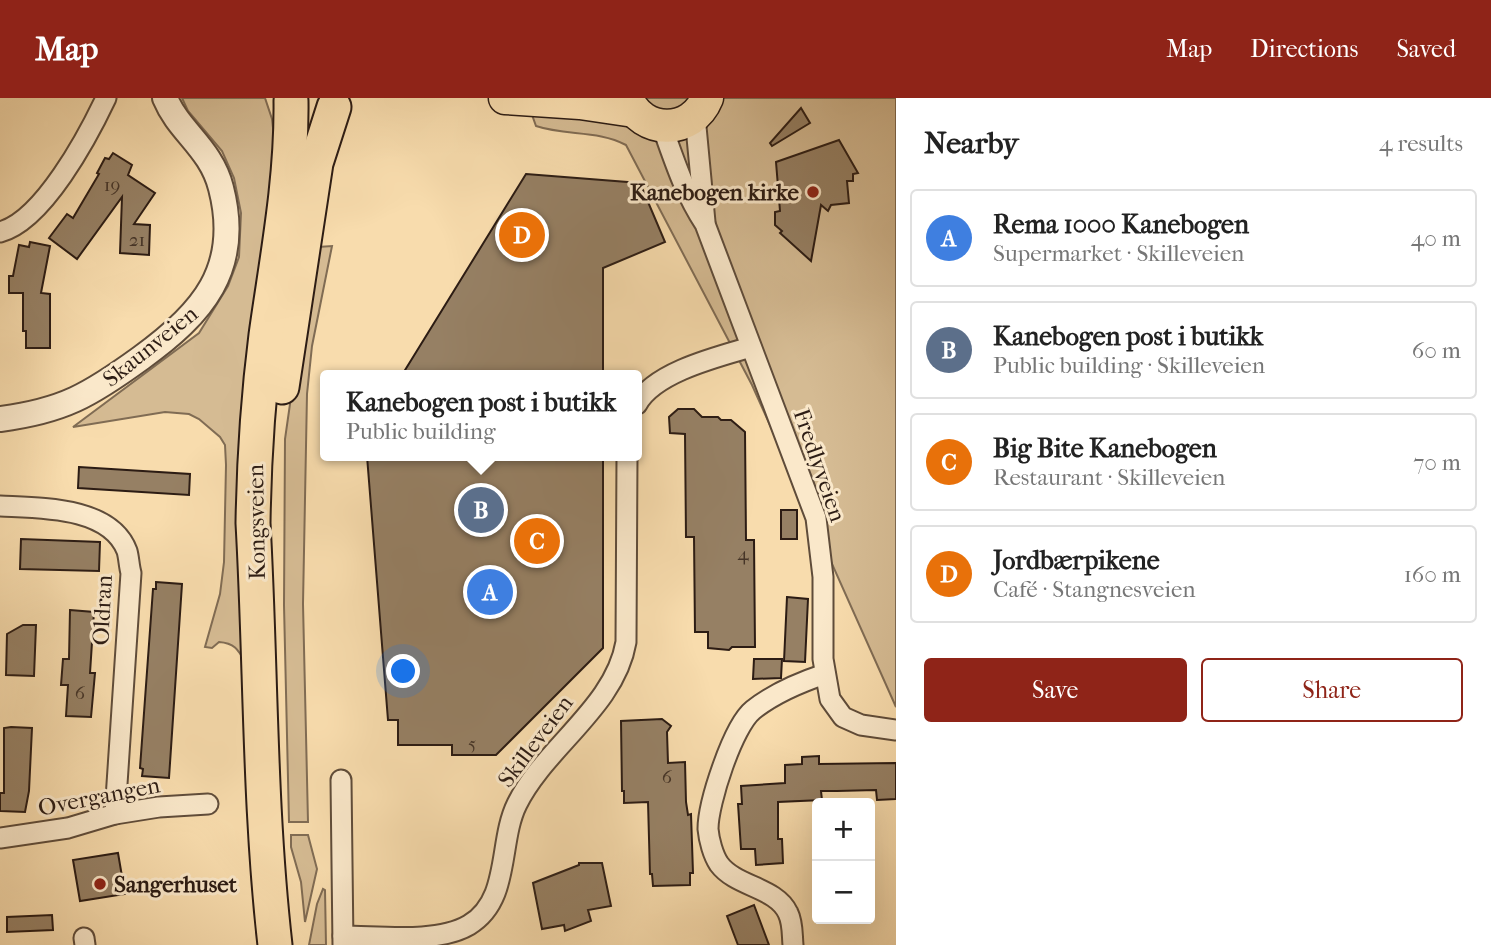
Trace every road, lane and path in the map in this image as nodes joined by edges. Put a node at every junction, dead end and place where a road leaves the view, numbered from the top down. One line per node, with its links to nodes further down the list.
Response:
1 (106, 98): 10 (street)
2 (165, 98): 13 (street, Skaunveien)
3 (505, 98): 6 (main road)
4 (289, 100): 5 (highway); 23 (highway, Kongsveien)
5 (341, 102): 23 (highway, Kongsveien)
6 (631, 105): 8 (main road)
7 (701, 107): 8 (main road); 9 (street, Fredlyveien)
8 (662, 126): 9 (street, Fredlyveien)
9 (705, 223): 11 (street, Fredlyveien)
10 (0, 232)
11 (751, 347): 12 (street); 16 (street, Fredlyveien)
12 (642, 398)
13 (0, 419)
14 (627, 461): 22 (street, Skilleveien)
15 (0, 506): 20 (street, Oldran)
16 (825, 674): 17 (street, Fredlyveien); 24 (street)
17 (896, 730)
18 (341, 780): 22 (street, Skilleveien)
19 (208, 804): 20 (street, Overgangen)
20 (115, 814): 21 (street, Overgangen)
21 (0, 838)
22 (343, 941)
23 (276, 945)
24 (793, 945)

